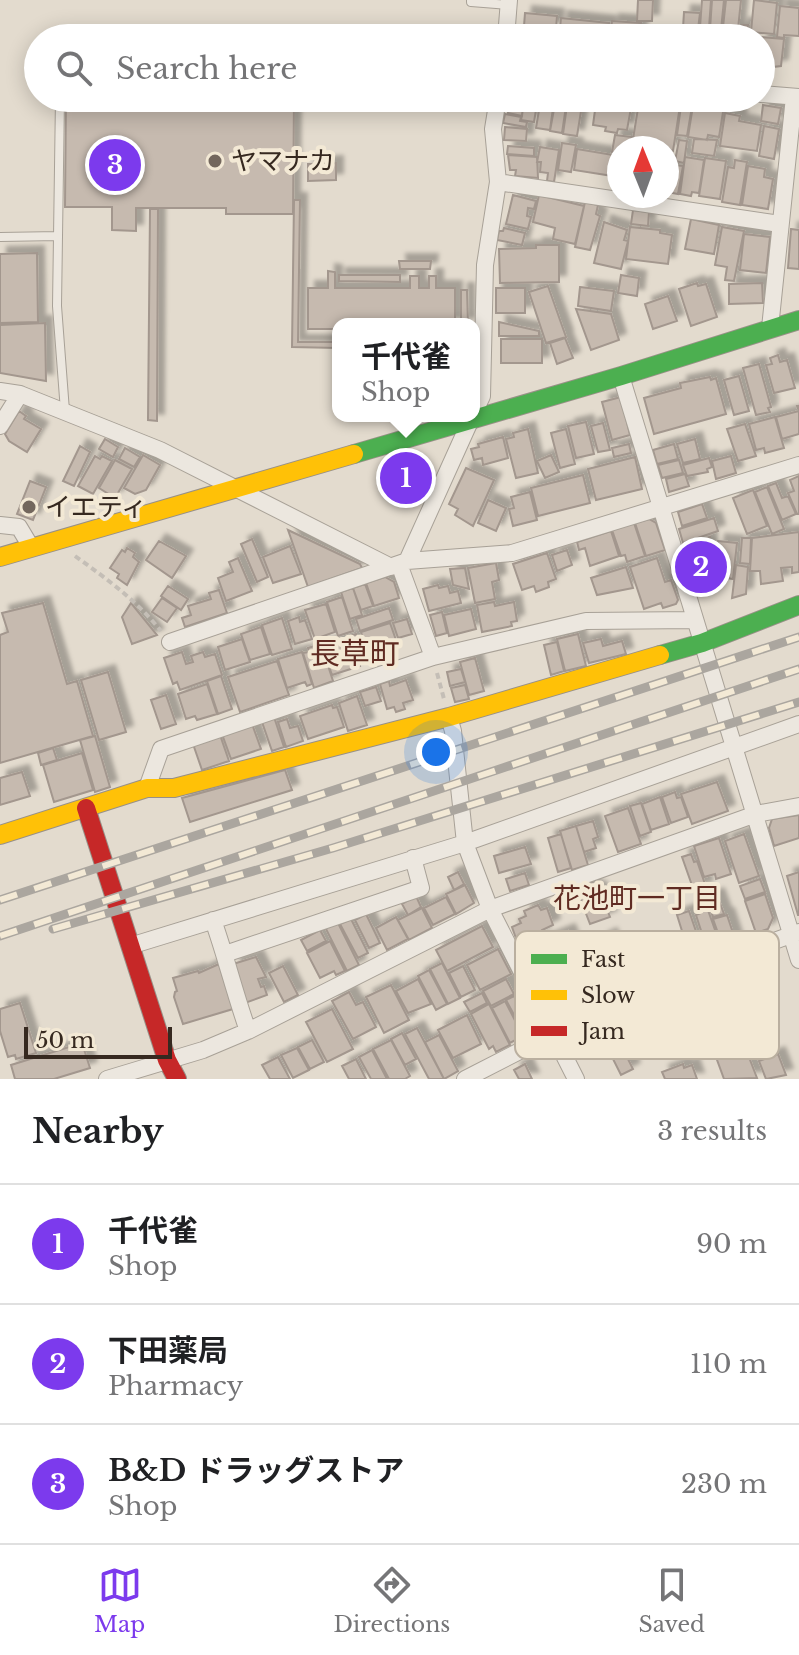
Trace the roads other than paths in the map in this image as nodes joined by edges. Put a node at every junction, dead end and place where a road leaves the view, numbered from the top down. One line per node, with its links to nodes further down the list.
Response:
1 (471, 0): 2 (lane)
2 (509, 2): 3 (street)
3 (507, 24)
4 (775, 95): 5 (street)
5 (796, 97): 9 (street)
6 (60, 112): 10 (lane)
7 (496, 112): 8 (street)
8 (498, 182): 9 (street); 17 (street)
9 (780, 224): 13 (street)
10 (58, 236): 11 (lane); 18 (lane)
11 (0, 237)
12 (799, 320): 13 (street)
13 (770, 328): 14 (street)
14 (621, 376): 19 (street); 25 (street)
15 (0, 391): 16 (street)
16 (20, 394): 18 (street); 22 (street)
17 (480, 400)
18 (65, 412): 24 (street)
19 (480, 414)
20 (454, 422): 24 (street)
21 (470, 422): 29 (street)
22 (0, 426)
23 (799, 465): 25 (street)
24 (239, 488): 27 (street); 29 (street)
25 (662, 507): 29 (street); 31 (street)
26 (0, 525): 27 (street)
27 (31, 547): 28 (street)
28 (0, 557)
29 (399, 564): 32 (street); 34 (street)
30 (799, 605): 33 (street)
31 (695, 620): 33 (street); 34 (street)
32 (170, 642)
33 (702, 643): 35 (street); 37 (street)
34 (433, 657): 38 (street)
35 (449, 717): 38 (street); 43 (street)
36 (799, 724): 37 (street)
37 (734, 746): 41 (street); 43 (street)
38 (147, 788): 40 (street)
39 (799, 806): 41 (street)
40 (86, 808): 42 (street); 48 (street)
41 (756, 814): 45 (street); 47 (street)
42 (0, 835)
43 (465, 843): 44 (street); 45 (street)
44 (413, 858): 46 (street); 49 (street)
45 (490, 909): 50 (street); 52 (street)
46 (213, 920): 48 (street); 49 (street)
47 (795, 933): 51 (street)
48 (130, 946): 55 (street)
49 (225, 954): 52 (street)
50 (515, 959)
51 (799, 960)
52 (248, 1031): 55 (street)
53 (515, 1053): 58 (street)
54 (566, 1059): 59 (street)
55 (167, 1060): 56 (street); 57 (street)
56 (107, 1079)
57 (177, 1079)
58 (465, 1079)
59 (576, 1079)

